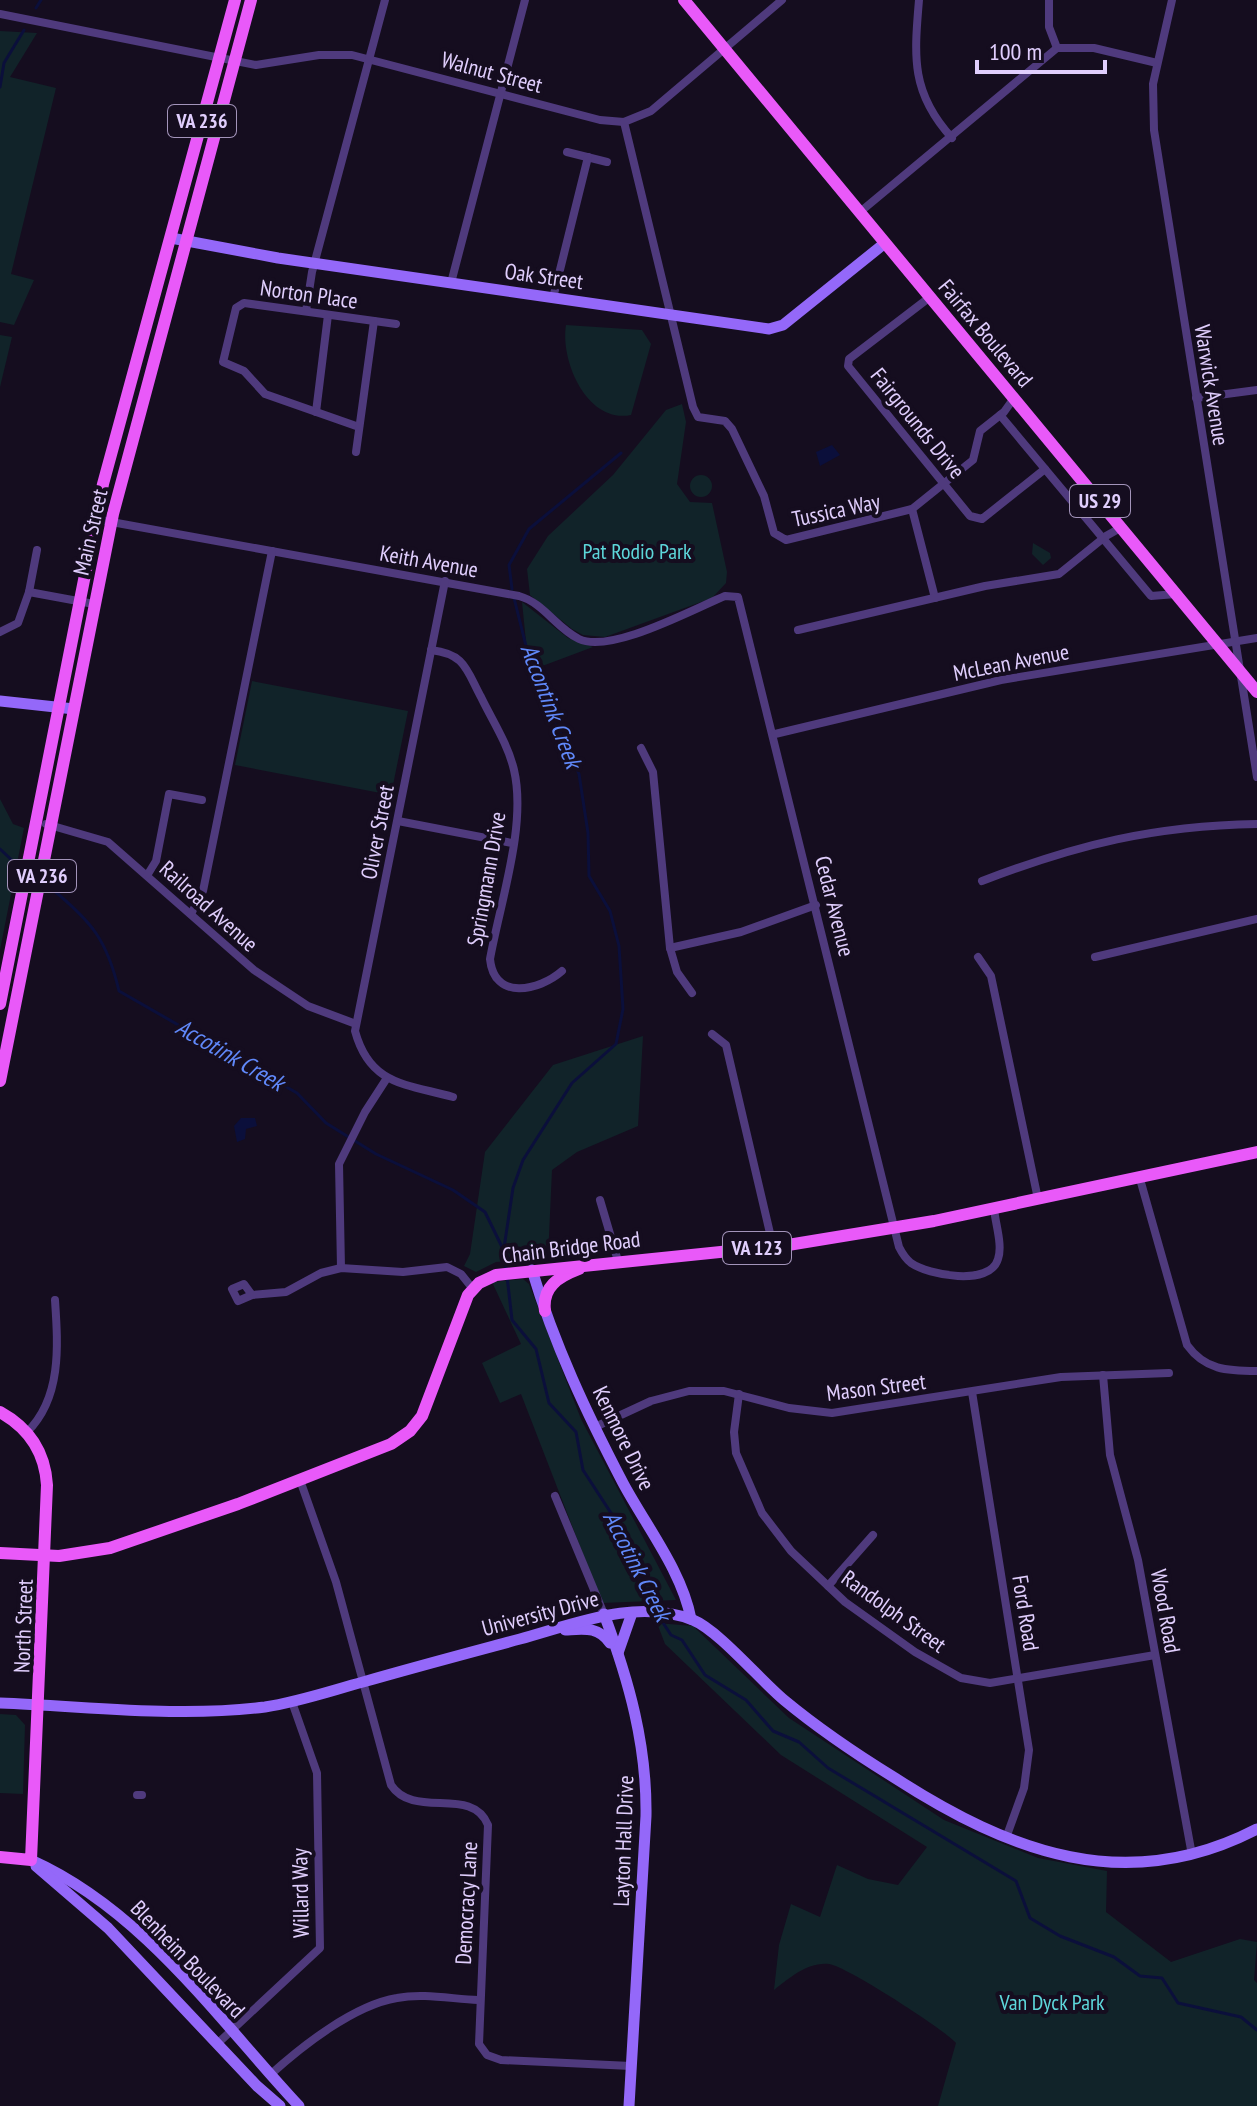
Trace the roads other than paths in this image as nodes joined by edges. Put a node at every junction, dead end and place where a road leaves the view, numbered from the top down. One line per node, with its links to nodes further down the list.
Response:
1 (235, 0): 13 (main road, Main Street / VA 236)
2 (251, 0): 13 (main road, Main Street / VA 236)
3 (385, 0): 14 (street)
4 (525, 0): 16 (street)
5 (684, 0): 12 (main road, Fairfax Boulevard / US 29)
6 (782, 0): 12 (street)
7 (919, 0): 18 (street)
8 (1049, 0): 11 (street)
9 (1172, 0): 15 (street, Warwick Avenue)
10 (0, 14): 13 (street, Walnut Street)
11 (1057, 48): 15 (street); 18 (street)
12 (725, 49): 17 (street); 22 (main road, Fairfax Boulevard / US 29)
13 (227, 59): 14 (street, Walnut Street); 23 (main road, Main Street / VA 236); 24 (main road, Main Street / VA 236)
14 (369, 59): 16 (street, Walnut Street); 26 (street)
15 (1157, 63): 37 (street, Warwick Avenue)
16 (500, 93): 17 (street, Walnut Street); 27 (street)
17 (624, 122): 32 (street)
18 (952, 138): 22 (street)
19 (567, 152): 20 (street)
20 (588, 157): 21 (street); 29 (street)
21 (607, 162)
22 (860, 212): 25 (main road, Fairfax Boulevard / US 29)
23 (171, 238): 24 (street, Oak Street); 45 (main road, Main Street / VA 236)
24 (186, 242): 26 (street, Oak Street); 46 (main road, Main Street / VA 236)
25 (885, 243): 28 (main road, Fairfax Boulevard / US 29); 32 (street, Oak Street)
26 (314, 263): 27 (street, Oak Street); 30 (street)
27 (451, 283): 29 (street, Oak Street)
28 (930, 297): 36 (main road, Fairfax Boulevard / US 29); 43 (street, Fairgrounds Drive)
29 (553, 298): 32 (street, Oak Street)
30 (306, 311): 31 (street, Norton Place); 38 (street, Norton Place)
31 (328, 315): 33 (street, Norton Place); 38 (street)
32 (670, 315): 44 (street, Tussica Way)
33 (374, 321): 34 (street, Norton Place); 40 (street)
34 (396, 324)
35 (1257, 390): 37 (street)
36 (1014, 398): 39 (street, Tussica Way); 47 (main road, Fairfax Boulevard / US 29)
37 (1196, 398): 61 (street, Warwick Avenue)
38 (316, 412): 40 (street, Norton Place)
39 (1000, 415): 42 (street); 43 (street, Tussica Way)
40 (359, 427): 41 (street)
41 (356, 452)
42 (1045, 469): 43 (street, Fairgrounds Drive); 48 (street)
43 (944, 483): 44 (street, Tussica Way)
44 (912, 509): 55 (street)
45 (95, 519): 46 (street, Keith Avenue); 56 (main road, Main Street / VA 236)
46 (111, 523): 50 (street, Keith Avenue); 57 (main road, Main Street / VA 236)
47 (1122, 527): 48 (street); 53 (main road, Fairfax Boulevard / US 29)
48 (1102, 538): 53 (street); 55 (street)
49 (37, 550): 52 (street)
50 (272, 551): 51 (street, Keith Avenue); 81 (street)
51 (445, 581): 54 (street, Keith Avenue); 63 (street, Oliver Street)
52 (29, 592): 56 (street); 59 (street)
53 (1176, 594): 62 (main road, Fairfax Boulevard / US 29)
54 (736, 596): 69 (street, Cedar Avenue)
55 (935, 598): 58 (street)
56 (78, 602): 57 (street); 67 (main road, Main Street / VA 236)
57 (94, 604): 68 (main road, Main Street / VA 236)
58 (798, 630)
59 (0, 632)
60 (1257, 638): 61 (street, McLean Avenue)
61 (1236, 641): 62 (street, McLean Avenue); 64 (street, Warwick Avenue)
62 (1218, 644): 64 (main road, Fairfax Boulevard / US 29); 69 (street, McLean Avenue)
63 (431, 650): 73 (street, Oliver Street); 77 (street, Springmann Drive)
64 (1240, 671): 65 (main road, Fairfax Boulevard / US 29); 71 (street, Warwick Avenue)
65 (1257, 692)
66 (0, 701): 67 (street)
67 (58, 707): 68 (street); 74 (main road, Main Street / VA 236)
68 (74, 709): 76 (main road, Main Street / VA 236)
69 (775, 734): 80 (street, Cedar Avenue)
70 (641, 748): 83 (street)
71 (1257, 777)
72 (202, 800): 78 (street)
73 (398, 821): 77 (street); 89 (street, Oliver Street)
74 (36, 822): 76 (street, Railroad Avenue); 88 (main road, Main Street / VA 236)
75 (1257, 824): 79 (street)
76 (52, 825): 78 (street, Railroad Avenue); 92 (main road, Main Street / VA 236)
77 (512, 843): 86 (street, Springmann Drive)
78 (148, 874): 81 (street, Railroad Avenue)
79 (982, 881)
80 (816, 905): 83 (street); 99 (street, Cedar Avenue)
81 (191, 914): 89 (street, Railroad Avenue)
82 (1257, 919): 85 (street)
83 (670, 948): 87 (street)
84 (978, 957): 96 (street)
85 (1095, 957)
86 (562, 971)
87 (692, 993)
88 (0, 1004)
89 (356, 1024): 91 (street)
90 (712, 1034): 100 (street)
91 (387, 1078): 93 (street); 103 (street)
92 (0, 1079)
93 (453, 1097)
94 (1257, 1152): 95 (main road, Chain Bridge Road / VA 123)
95 (1140, 1179): 96 (main road, Chain Bridge Road / VA 123); 109 (street)
96 (1038, 1199): 98 (main road, Chain Bridge Road / VA 123)
97 (600, 1200): 101 (street)
98 (994, 1208): 99 (main road, Chain Bridge Road / VA 123); 99 (street, Cedar Avenue)
99 (895, 1227): 100 (main road, Chain Bridge Road / VA 123)
100 (773, 1246): 101 (main road, Chain Bridge Road / VA 123)
101 (618, 1261): 102 (main road, Chain Bridge Road / VA 123)
102 (596, 1263): 104 (main road, Chain Bridge Road / VA 123); 108 (main road)
103 (341, 1268): 105 (street); 106 (street)
104 (526, 1270): 105 (main road, Chain Bridge Road / VA 123); 108 (street, Kenmore Drive)
105 (473, 1289): 117 (main road)
106 (252, 1295)
107 (55, 1300): 116 (street)
108 (545, 1311): 115 (street, Kenmore Drive)
109 (1257, 1371)
110 (1169, 1373): 111 (street, Mason Street)
111 (1103, 1375): 112 (street, Mason Street); 128 (street, Wood Road)
112 (972, 1392): 113 (street, Mason Street); 129 (street, Ford Road)
113 (739, 1394): 115 (street, Mason Street); 122 (street, Randolph Street)
114 (0, 1412): 116 (main road, North Street)
115 (595, 1427): 125 (street, Kenmore Drive)
116 (27, 1432): 121 (main road, North Street)
117 (300, 1480): 121 (main road); 130 (street)
118 (555, 1496): 124 (street, Layton Hall Drive)
119 (873, 1535): 122 (street)
120 (0, 1553): 121 (main road)
121 (45, 1555): 133 (main road, North Street)
122 (828, 1586): 129 (street, Randolph Street)
123 (636, 1613): 124 (street, University Drive); 125 (street, University Drive); 127 (street)
124 (604, 1614): 126 (street, University Drive); 127 (street, Layton Hall Drive)
125 (691, 1619): 135 (street, University Drive)
126 (548, 1631): 127 (street); 130 (street, University Drive)
127 (618, 1653): 142 (street, Layton Hall Drive)
128 (1155, 1655): 129 (street, Randolph Street); 136 (street, Wood Road)
129 (1019, 1678): 135 (street, Ford Road)
130 (362, 1682): 131 (street, University Drive); 139 (street, Democracy Lane)
131 (292, 1702): 133 (street, University Drive); 140 (street, Willard Way)
132 (0, 1703): 133 (street, University Drive)
133 (41, 1704): 138 (main road, North Street)
134 (1257, 1829): 136 (street, University Drive)
135 (1006, 1838): 136 (street, University Drive)
136 (1192, 1855)
137 (0, 1857): 138 (main road, Blenheim Boulevard)
138 (31, 1860): 140 (street, Blenheim Boulevard); 141 (street, Blenheim Boulevard)
139 (478, 2000): 142 (street, Democracy Lane); 143 (street)
140 (229, 2030): 141 (street, Willard Way); 143 (street, Blenheim Boulevard)
141 (217, 2044): 144 (street, Blenheim Boulevard)
142 (631, 2066): 146 (street, Layton Hall Drive)
143 (270, 2075): 145 (street, Blenheim Boulevard)
144 (280, 2106)
145 (299, 2106)
146 (629, 2106)

